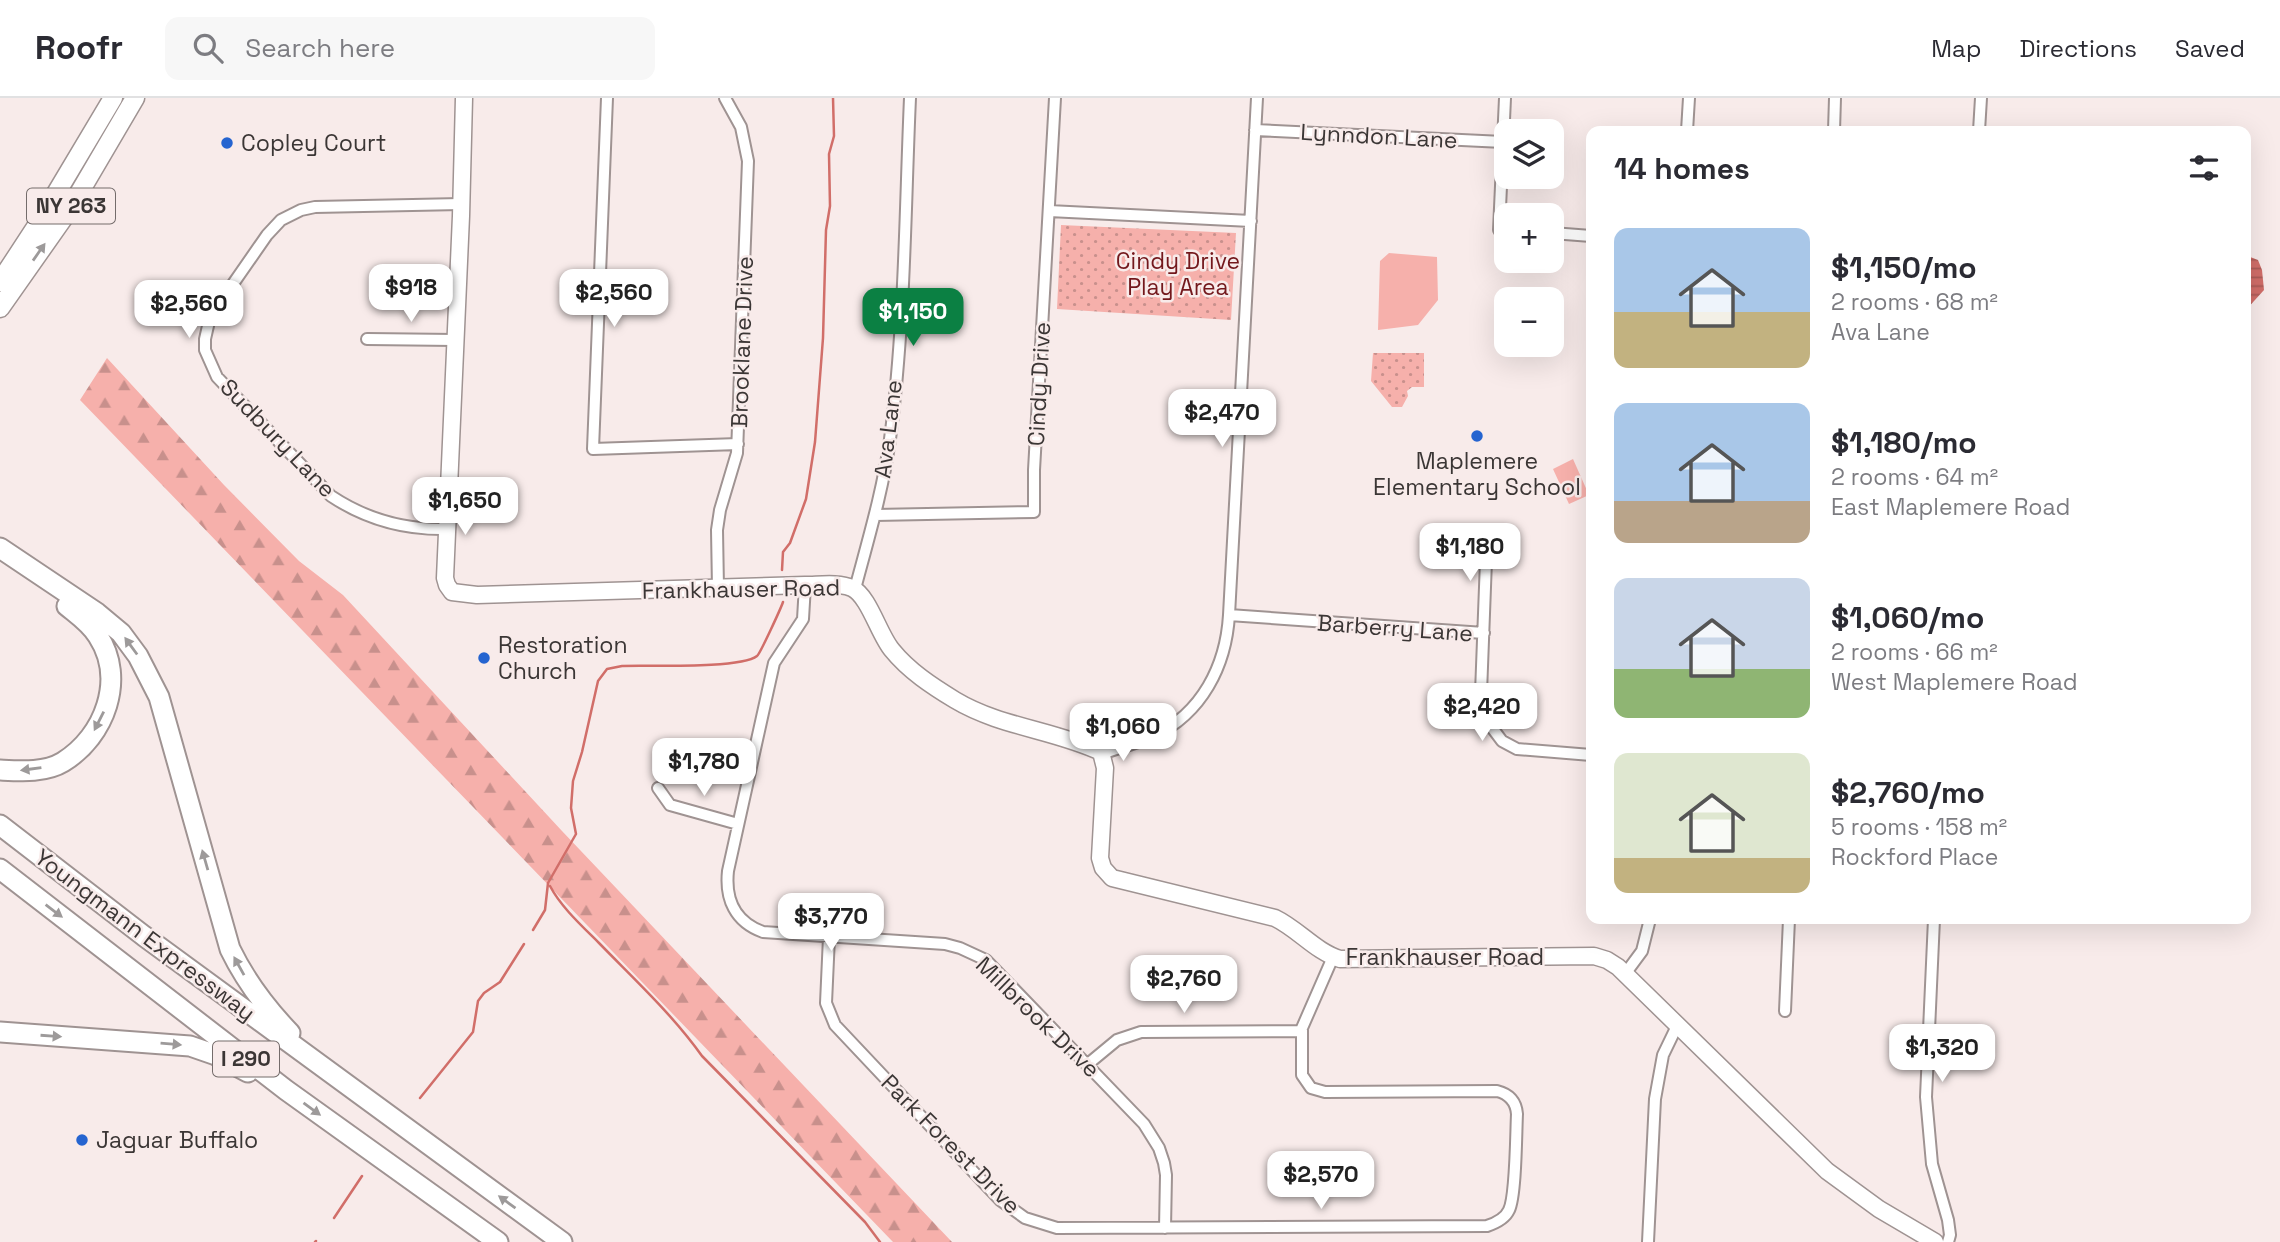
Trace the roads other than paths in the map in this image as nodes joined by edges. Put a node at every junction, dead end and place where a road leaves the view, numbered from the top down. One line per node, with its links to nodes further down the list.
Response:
1 (113, 98): 24 (main road, NY 263)
2 (135, 98): 25 (main road, NY 263, one-way to 2)
3 (464, 98): 19 (street, Frankhauser Road)
4 (607, 98): 28 (street)
5 (725, 98): 28 (street, Brooklane Drive)
6 (910, 98): 29 (street, Ava Lane)
7 (1055, 98): 20 (street, Cindy Drive)
8 (1257, 98): 17 (street)
9 (1505, 98): 13 (street)
10 (1689, 98): 14 (street)
11 (1835, 98): 15 (street)
12 (1980, 98): 16 (street)
13 (1504, 119)
14 (1687, 126)
15 (1833, 126)
16 (1979, 126)
17 (1255, 130): 18 (street, Lynndon Lane); 21 (street)
18 (1494, 142)
19 (461, 204): 27 (street, Frankhauser Road); 30 (street, Sudbury Lane)
20 (1049, 211): 21 (street); 29 (street, Cindy Drive)
21 (1251, 221): 37 (street)
22 (1564, 234): 23 (street)
23 (1586, 236)
24 (2, 279)
25 (0, 308)
26 (367, 339): 27 (street)
27 (455, 340): 30 (street, Frankhauser Road)
28 (738, 444): 35 (street, Brooklane Drive)
29 (875, 515): 36 (street, Ava Lane)
30 (447, 529): 35 (street, Frankhauser Road)
31 (1487, 534): 38 (street)
32 (0, 548): 57 (highway, one-way to 32)
33 (0, 560): 41 (highway, one-way to 41)
34 (805, 585): 35 (street, Frankhauser Road); 36 (street, Frankhauser Road); 43 (street, Millbrook Drive)
35 (718, 588)
36 (855, 589): 39 (street, Frankhauser Road)
37 (1229, 615): 38 (street, Barberry Lane); 39 (street)
38 (1484, 633): 40 (street, Barberry Lane)
39 (1102, 754): 50 (street, Frankhauser Road)
40 (1586, 755)
41 (0, 770)
42 (658, 788): 43 (street)
43 (738, 824): 49 (street, Millbrook Drive)
44 (0, 825): 57 (highway, Youngmann Expressway / I 290)
45 (0, 869): 58 (highway, Youngmann Expressway / I 290, one-way to 58)
46 (1649, 924): 51 (street)
47 (1789, 924): 52 (street)
48 (1934, 924): 64 (street)
49 (829, 937): 56 (street, Millbrook Drive); 59 (street, Park Forest Drive)
50 (1333, 957): 51 (street, Frankhauser Road); 54 (street, Park Forest Drive)
51 (1625, 974): 53 (street, Frankhauser Road)
52 (1785, 1011)
53 (1677, 1026): 62 (street); 63 (street, Frankhauser Road)
54 (1302, 1031): 56 (street); 59 (street, Park Forest Drive)
55 (0, 1032): 58 (highway, one-way to 58)
56 (1088, 1065): 59 (street, Millbrook Drive)
57 (330, 1073): 61 (highway, Youngmann Expressway / I 290, one-way to 57)
58 (286, 1090): 60 (highway, Youngmann Expressway / I 290, one-way to 60)
59 (1166, 1228)
60 (498, 1242)
61 (562, 1242)
62 (1648, 1242)
63 (1935, 1242)
64 (1948, 1242)

